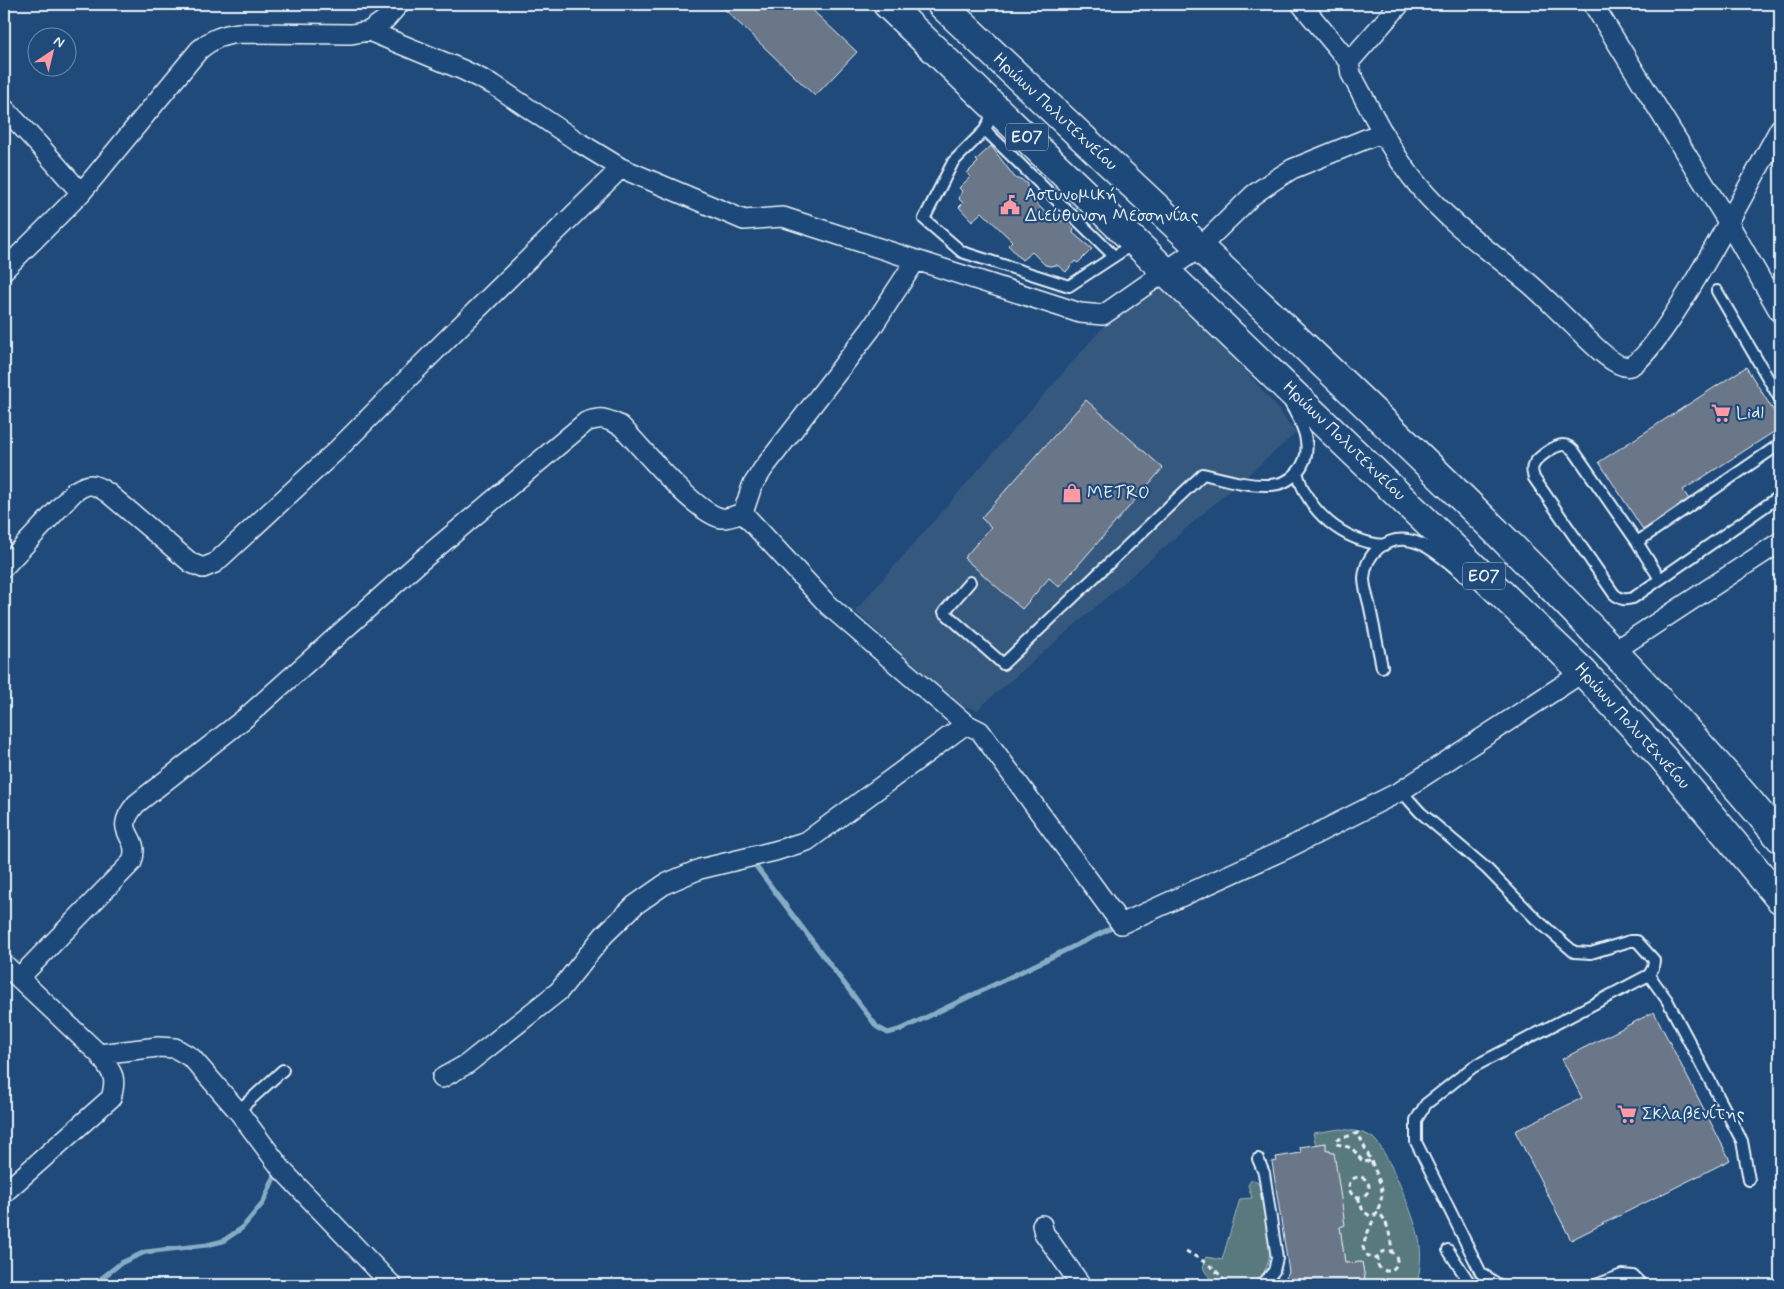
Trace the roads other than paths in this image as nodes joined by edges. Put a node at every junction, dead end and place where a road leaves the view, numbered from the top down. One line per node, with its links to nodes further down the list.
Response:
1 (399, 4): 7 (street)
2 (887, 4): 10 (main road, Ηρώων Πολυτεχνείου / ΕΟ7)
3 (941, 4): 16 (main road, Ηρώων Πολυτεχνείου / ΕΟ7)
4 (1301, 4): 8 (street)
5 (1400, 4): 8 (street)
6 (1593, 4): 15 (street)
7 (369, 31): 13 (street); 14 (street)
8 (1349, 62): 12 (street)
9 (4, 108): 14 (street)
10 (991, 119): 17 (main road, Ηρώων Πολυτεχνείου / ΕΟ7); 17 (lane)
11 (1780, 128): 15 (street)
12 (1383, 132): 15 (street); 16 (street)
13 (621, 168): 18 (street); 32 (street)
14 (81, 193): 19 (street)
15 (1728, 222): 22 (street)
16 (1199, 248): 20 (street); 36 (main road, Ηρώων Πολυτεχνείου / ΕΟ7)
17 (1125, 249): 20 (main road, Ηρώων Πολυτεχνείου / ΕΟ7)
18 (916, 260): 20 (street); 28 (street)
19 (4, 270)
20 (1167, 271): 23 (main road, Ηρώων Πολυτεχνείου / ΕΟ7)
21 (1716, 291): 24 (lane)
22 (1780, 313)
23 (1277, 377): 26 (lane); 35 (main road, Ηρώων Πολυτεχνείου / ΕΟ7)
24 (1780, 400)
25 (1780, 444): 29 (lane)
26 (1297, 472): 31 (lane); 34 (lane)
27 (1780, 496): 33 (lane)
28 (743, 513): 39 (street); 45 (street)
29 (1637, 542): 33 (lane); 33 (lane)
30 (1780, 542): 36 (street)
31 (1384, 545): 35 (lane); 37 (lane)
32 (4, 567)
33 (1660, 579)
34 (970, 582)
35 (1556, 645): 38 (main road, Ηρώων Πολυτεχνείου / ΕΟ7)
36 (1614, 651): 41 (main road, Ηρώων Πολυτεχνείου / ΕΟ7)
37 (1382, 667)
38 (1583, 672): 40 (street); 42 (main road, Ηρώων Πολυτεχνείου / ΕΟ7)
39 (966, 724): 40 (street); 48 (street)
40 (1401, 791): 44 (lane)
41 (1780, 838)
42 (1780, 899)
43 (4, 964): 45 (street)
44 (1649, 975): 51 (lane); 59 (lane)
45 (19, 978): 46 (street)
46 (99, 1054): 49 (street); 52 (street)
47 (283, 1070): 49 (lane)
48 (442, 1078)
49 (238, 1111): 55 (street)
50 (1258, 1159): 57 (lane)
51 (1749, 1180)
52 (4, 1193)
53 (1042, 1224): 56 (street)
54 (1448, 1250): 58 (lane)
55 (392, 1285)
56 (1081, 1285)
57 (1262, 1285)
58 (1471, 1285)
59 (1499, 1285)
60 (1596, 1285): 61 (lane)
61 (1642, 1285)

